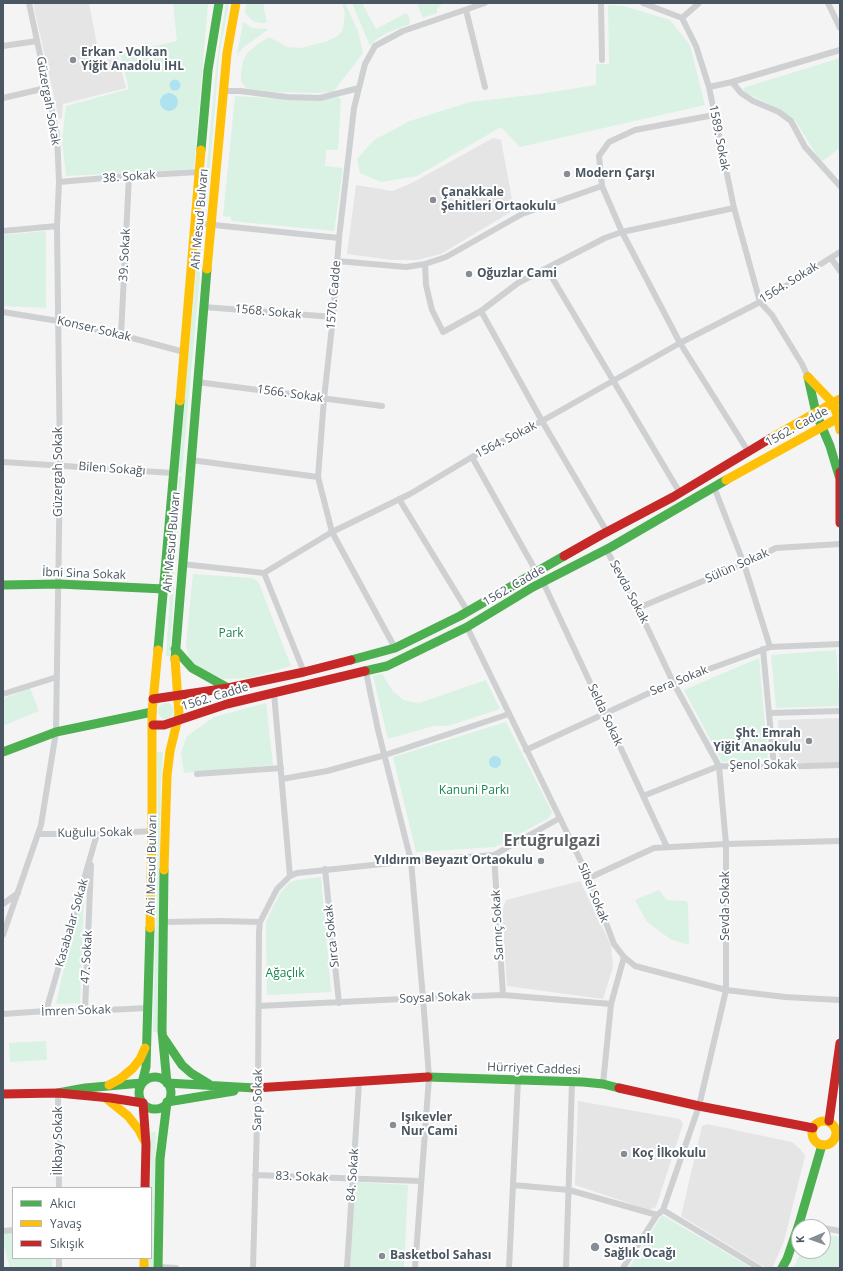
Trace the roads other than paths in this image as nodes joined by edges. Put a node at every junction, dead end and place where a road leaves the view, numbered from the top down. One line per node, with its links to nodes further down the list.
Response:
1 (29, 3): 12 (street, Güzergah Sokak)
2 (219, 3): 24 (main road, Ahi Mesud Bulvarı)
3 (236, 3): 21 (main road, Ahi Mesud Bulvarı)
4 (485, 3): 9 (street, 1570. Cadde)
5 (601, 3): 15 (street)
6 (643, 3): 10 (street)
7 (699, 3): 10 (street)
8 (828, 3): 11 (street)
9 (466, 10): 17 (street); 19 (street, 1570. Cadde)
10 (682, 18): 20 (street, 1589. Sokak)
11 (840, 28)
12 (37, 41): 13 (street); 18 (street, Güzergah Sokak)
13 (3, 46)
14 (840, 50): 16 (street)
15 (602, 60)
16 (732, 82): 20 (street); 28 (street)
17 (485, 87)
18 (46, 88): 22 (street); 26 (street, Güzergah Sokak)
19 (359, 88): 21 (street); 35 (street, 1570. Cadde)
20 (709, 88): 23 (street, 1589. Sokak)
21 (224, 91): 31 (main road, Ahi Mesud Bulvarı)
22 (3, 98)
23 (714, 115): 27 (street); 29 (street, 1589. Sokak)
24 (199, 172): 25 (street, 38. Sokak); 30 (main road, Ahi Mesud Bulvarı)
25 (129, 176): 26 (street, 38. Sokak); 48 (street, 39. Sokak)
26 (59, 182): 32 (street, Güzergah Sokak)
27 (602, 186): 34 (street); 39 (street)
28 (840, 186)
29 (734, 208): 34 (street); 42 (street, 1589. Sokak)
30 (195, 223): 31 (street); 50 (main road, Ahi Mesud Bulvarı)
31 (211, 224): 35 (street); 43 (main road, Ahi Mesud Bulvarı)
32 (57, 226): 33 (street); 47 (street, Güzergah Sokak)
33 (3, 231)
34 (622, 232): 40 (street); 49 (street)
35 (339, 238): 38 (street, 1570. Cadde)
36 (840, 252): 37 (street, 1564. Sokak)
37 (831, 258): 41 (street); 42 (street, 1564. Sokak)
38 (337, 261): 39 (street); 46 (street, 1570. Cadde)
39 (425, 264): 44 (street)
40 (547, 269): 44 (street); 52 (street)
41 (840, 271)
42 (760, 302): 49 (street, 1564. Sokak); 51 (street)
43 (204, 307): 46 (street, 1568. Sokak); 53 (main road, Ahi Mesud Bulvarı)
44 (481, 311): 59 (street)
45 (3, 312): 47 (street, Konser Sokak)
46 (333, 317): 54 (street, 1570. Cadde)
47 (58, 321): 48 (street, Konser Sokak); 66 (street, Güzergah Sokak)
48 (121, 334): 50 (street, Konser Sokak)
49 (680, 343): 52 (street, 1564. Sokak); 62 (street)
50 (184, 352): 67 (main road, Ahi Mesud Bulvarı)
51 (808, 377): 55 (main road); 57 (main road)
52 (613, 380): 59 (street, 1564. Sokak); 72 (street)
53 (198, 382): 54 (street, 1566. Sokak); 64 (main road, Ahi Mesud Bulvarı)
54 (324, 399): 56 (street, 1566. Sokak); 69 (street, 1570. Cadde)
55 (837, 401): 57 (main road, 1562. Cadde); 58 (main road)
56 (382, 406)
57 (816, 412): 60 (main road); 62 (main road, 1562. Cadde)
58 (839, 417): 60 (main road, 1562. Cadde); 61 (main road)
59 (542, 422): 63 (street, 1564. Sokak); 76 (street)
60 (822, 427): 68 (main road); 70 (main road, 1562. Cadde)
61 (840, 430)
62 (748, 451): 72 (main road, 1562. Cadde)
63 (472, 457): 73 (street, 1564. Sokak); 81 (street)
64 (191, 460): 69 (street); 79 (main road, Ahi Mesud Bulvarı)
65 (3, 462): 66 (street, Bilen Sokağı)
66 (60, 466): 67 (street, Bilen Sokağı); 84 (street, Güzergah Sokak)
67 (173, 473): 86 (main road, Ahi Mesud Bulvarı)
68 (839, 474): 71 (main road)
69 (318, 477): 75 (street, 1570. Cadde)
70 (714, 487): 78 (main road, 1562. Cadde); 80 (street)
71 (839, 489): 74 (main road)
72 (680, 493): 76 (main road, 1562. Cadde)
73 (399, 499): 75 (street, 1564. Sokak); 88 (street)
74 (840, 523)
75 (332, 532): 82 (street, 1564. Sokak); 92 (street, 1570. Cadde)
76 (607, 532): 81 (main road, 1562. Cadde)
77 (840, 544): 80 (street, Sülün Sokak)
78 (606, 549): 83 (main road, 1562. Cadde); 87 (street, Sevda Sokak)
79 (182, 564): 82 (street); 93 (main road, Ahi Mesud Bulvarı)
80 (744, 564): 87 (street, Sülün Sokak); 91 (street)
81 (537, 572): 88 (main road, 1562. Cadde)
82 (264, 573): 95 (street)
83 (543, 582): 89 (main road, 1562. Cadde); 108 (street, Selda Sokak)
84 (59, 584): 85 (main road, İbni Sina Sokak); 86 (main road, İbni Sina Sokak); 97 (street, Güzergah Sokak)
85 (3, 585)
86 (164, 589): 103 (main road, Ahi Mesud Bulvarı)
87 (638, 608): 98 (street, Sevda Sokak)
88 (468, 612): 92 (main road, 1562. Cadde)
89 (467, 627): 96 (main road, 1562. Cadde); 107 (street, Sibel Sokak)
90 (840, 644): 91 (street, Sera Sokak)
91 (770, 647): 94 (street, Sera Sokak)
92 (395, 648): 95 (main road, 1562. Cadde)
93 (175, 649): 99 (main road); 102 (main road, Ahi Mesud Bulvarı)
94 (764, 649): 98 (street, Sera Sokak); 106 (street)
95 (304, 672): 99 (main road, 1562. Cadde)
96 (366, 672): 100 (main road, 1562. Cadde); 114 (street)
97 (57, 676): 101 (street); 111 (street, Güzergah Sokak)
98 (672, 682): 108 (street, Sera Sokak); 116 (street, Sevda Sokak)
99 (228, 688): 102 (main road, 1562. Cadde)
100 (274, 692): 109 (main road, 1562. Cadde); 118 (street)
101 (3, 694)
102 (178, 696): 103 (main road, 1562. Cadde); 109 (main road, Ahi Mesud Bulvarı)
103 (153, 699): 105 (main road, Ahi Mesud Bulvarı)
104 (840, 711): 106 (street)
105 (152, 712): 110 (main road, Ahi Mesud Bulvarı); 111 (main road)
106 (770, 713): 117 (street)
107 (509, 714): 112 (street, Sibel Sokak); 114 (street)
108 (604, 714): 112 (street, Sera Sokak); 121 (street, Selda Sokak)
109 (178, 721): 110 (main road, 1562. Cadde); 137 (main road, Ahi Mesud Bulvarı)
110 (152, 724): 123 (main road, Ahi Mesud Bulvarı)
111 (56, 732): 113 (main road); 124 (street, Güzergah Sokak)
112 (526, 750): 122 (street, Sibel Sokak)
113 (3, 752)
114 (385, 755): 120 (street); 131 (street)
115 (840, 765): 117 (street, Şenol Sokak)
116 (720, 766): 117 (street, Şenol Sokak); 121 (street, Şenol Sokak); 127 (street, Sevda Sokak)
117 (774, 767)
118 (281, 768): 119 (street); 120 (street)
119 (197, 774)
120 (282, 779): 133 (street)
121 (643, 796): 128 (street, Selda Sokak)
122 (560, 818): 130 (street); 134 (street, Sibel Sokak)
123 (152, 832): 125 (street, Kuğulu Sokak); 148 (main road, Ahi Mesud Bulvarı)
124 (38, 834): 125 (street, Kuğulu Sokak); 135 (street, Güzergah Sokak)
125 (97, 834): 129 (street, Kasabalar Sokak)
126 (840, 841): 127 (street)
127 (726, 844): 128 (street); 141 (street, Sevda Sokak)
128 (667, 847): 134 (street)
129 (92, 854): 149 (street, Kasabalar Sokak); 150 (street, 47. Sokak)
130 (494, 855): 131 (street); 142 (street, Sarnıç Sokak)
131 (411, 861): 132 (street); 143 (street)
132 (325, 870): 133 (street); 145 (street, Sırca Sokak)
133 (290, 876): 138 (street)
134 (589, 878): 140 (street, Sibel Sokak)
135 (18, 893): 136 (street); 139 (street, Güzergah Sokak)
136 (3, 904)
137 (163, 922): 138 (street); 152 (main road, Ahi Mesud Bulvarı)
138 (260, 922): 147 (street, Sarp Sokak)
139 (3, 935)
140 (624, 957): 141 (street, Sibel Sokak); 146 (street)
141 (726, 990): 144 (street, Sibel Sokak); 170 (street, Sevda Sokak)
142 (503, 996): 143 (street, Soysal Sokak); 146 (street, Soysal Sokak)
143 (423, 998): 145 (street, Soysal Sokak); 155 (street)
144 (840, 1000)
145 (339, 1003): 147 (street, Soysal Sokak)
146 (611, 1004): 161 (street)
147 (259, 1006): 164 (street, Sarp Sokak)
148 (148, 1008): 150 (street, İmren Sokak); 153 (main road, Ahi Mesud Bulvarı)
149 (46, 1011): 150 (street, İmren Sokak); 151 (street, İmren Sokak)
150 (84, 1011)
151 (3, 1014)
152 (163, 1036): 160 (main road, Ahi Mesud Bulvarı); 162 (main road)
153 (147, 1043): 159 (main road, Ahi Mesud Bulvarı); 163 (main road)
154 (840, 1043): 171 (main road)
155 (429, 1077): 156 (main road, Hürriyet Caddesi); 157 (main road, Hürriyet Caddesi); 178 (street)
156 (518, 1080): 158 (main road, Hürriyet Caddesi); 179 (street)
157 (359, 1082): 164 (main road, Hürriyet Caddesi); 177 (street, 84. Sokak)
158 (572, 1082): 161 (main road, Hürriyet Caddesi); 182 (street)
159 (142, 1083): 160 (main road); 163 (main road); 169 (main road, Ahi Mesud Bulvarı)
160 (167, 1083): 162 (main road); 168 (main road, Ahi Mesud Bulvarı)
161 (603, 1084): 170 (main road, Hürriyet Caddesi)
162 (210, 1085): 164 (main road)
163 (106, 1087): 165 (main road)
164 (255, 1088): 168 (main road); 176 (street, Sarp Sokak)
165 (58, 1093): 166 (main road); 167 (main road); 180 (street, İlkbay Sokak)
166 (3, 1094)
167 (104, 1097): 169 (main road); 174 (main road)
168 (167, 1102): 169 (main road); 187 (main road, Ahi Mesud Bulvarı)
169 (143, 1104): 174 (main road, Ahi Mesud Bulvarı)
170 (699, 1106): 172 (main road, Hürriyet Caddesi); 183 (street, Sevda Sokak)
171 (829, 1121): 172 (main road); 173 (main road)
172 (813, 1128): 175 (main road)
173 (838, 1135): 175 (main road)
174 (146, 1144): 181 (main road, Ahi Mesud Bulvarı)
175 (822, 1145): 185 (main road)
176 (256, 1175): 177 (street, 83. Sokak); 189 (street, Sarp Sokak)
177 (353, 1179): 178 (street, 83. Sokak); 190 (street, 84. Sokak)
178 (420, 1181): 191 (street)
179 (513, 1185): 182 (street); 192 (street)
180 (59, 1187)
181 (145, 1187)
182 (569, 1190): 184 (street); 193 (street)
183 (663, 1210): 184 (street); 195 (street)
184 (657, 1215): 194 (street)
185 (800, 1219)
186 (791, 1247): 196 (main road)
187 (158, 1267): 188 (street)
188 (176, 1268)
189 (253, 1268)
190 (347, 1268)
191 (415, 1268)
192 (509, 1268)
193 (566, 1268)
194 (623, 1268)
195 (759, 1268)
196 (782, 1268)

